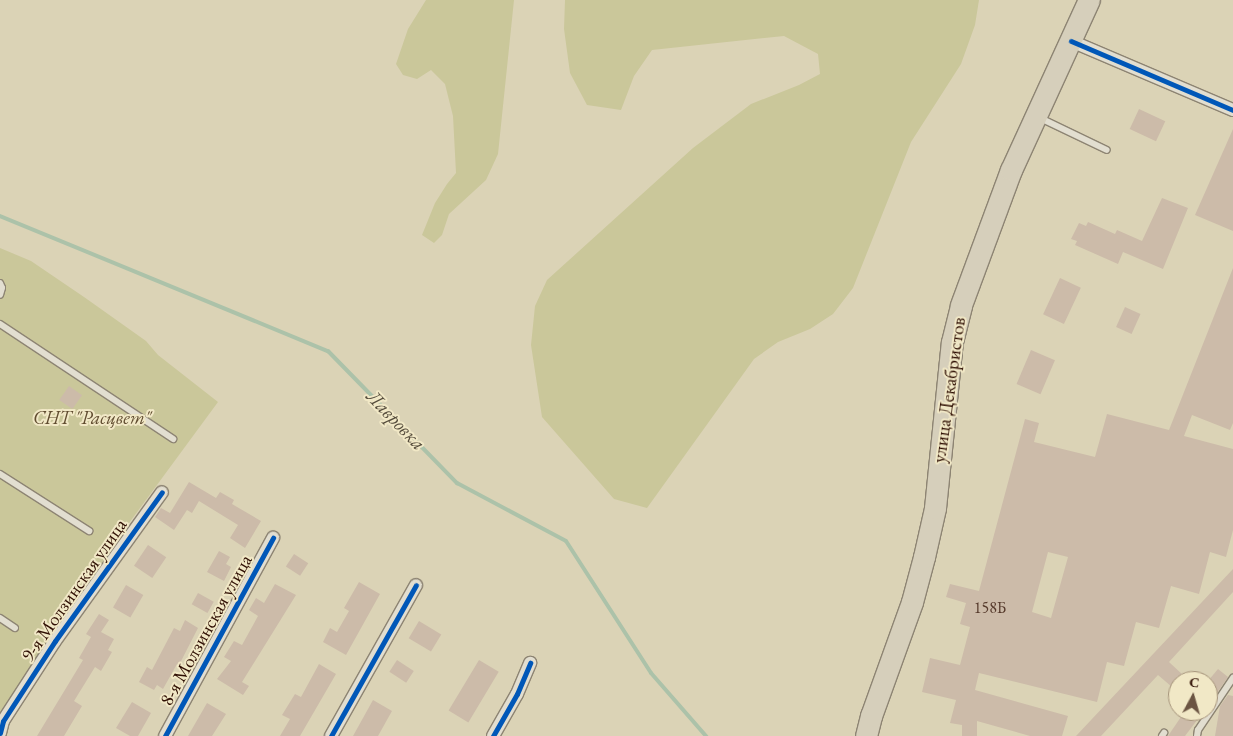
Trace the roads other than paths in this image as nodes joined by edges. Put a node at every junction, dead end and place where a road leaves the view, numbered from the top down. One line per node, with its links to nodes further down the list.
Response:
1 (1089, 0): 2 (highway, улица Декабристов)
2 (1071, 41): 3 (street); 4 (highway, улица Декабристов)
3 (1233, 110)
4 (1036, 116): 5 (lane); 23 (highway, улица Декабристов)
5 (1107, 150)
6 (0, 283): 7 (lane)
7 (0, 295)
8 (0, 324): 9 (lane)
9 (173, 439)
10 (0, 474): 12 (lane)
11 (162, 492): 19 (street, 9-я Молзинская улица)
12 (90, 531)
13 (273, 538): 20 (street, 8-я Молзинская улица)
14 (416, 585): 21 (street)
15 (0, 618): 16 (lane)
16 (15, 628)
17 (530, 663): 22 (street)
18 (1233, 678): 24 (lane)
19 (0, 733)
20 (165, 736)
21 (330, 736)
22 (493, 736)
23 (866, 736)
24 (1197, 736)

